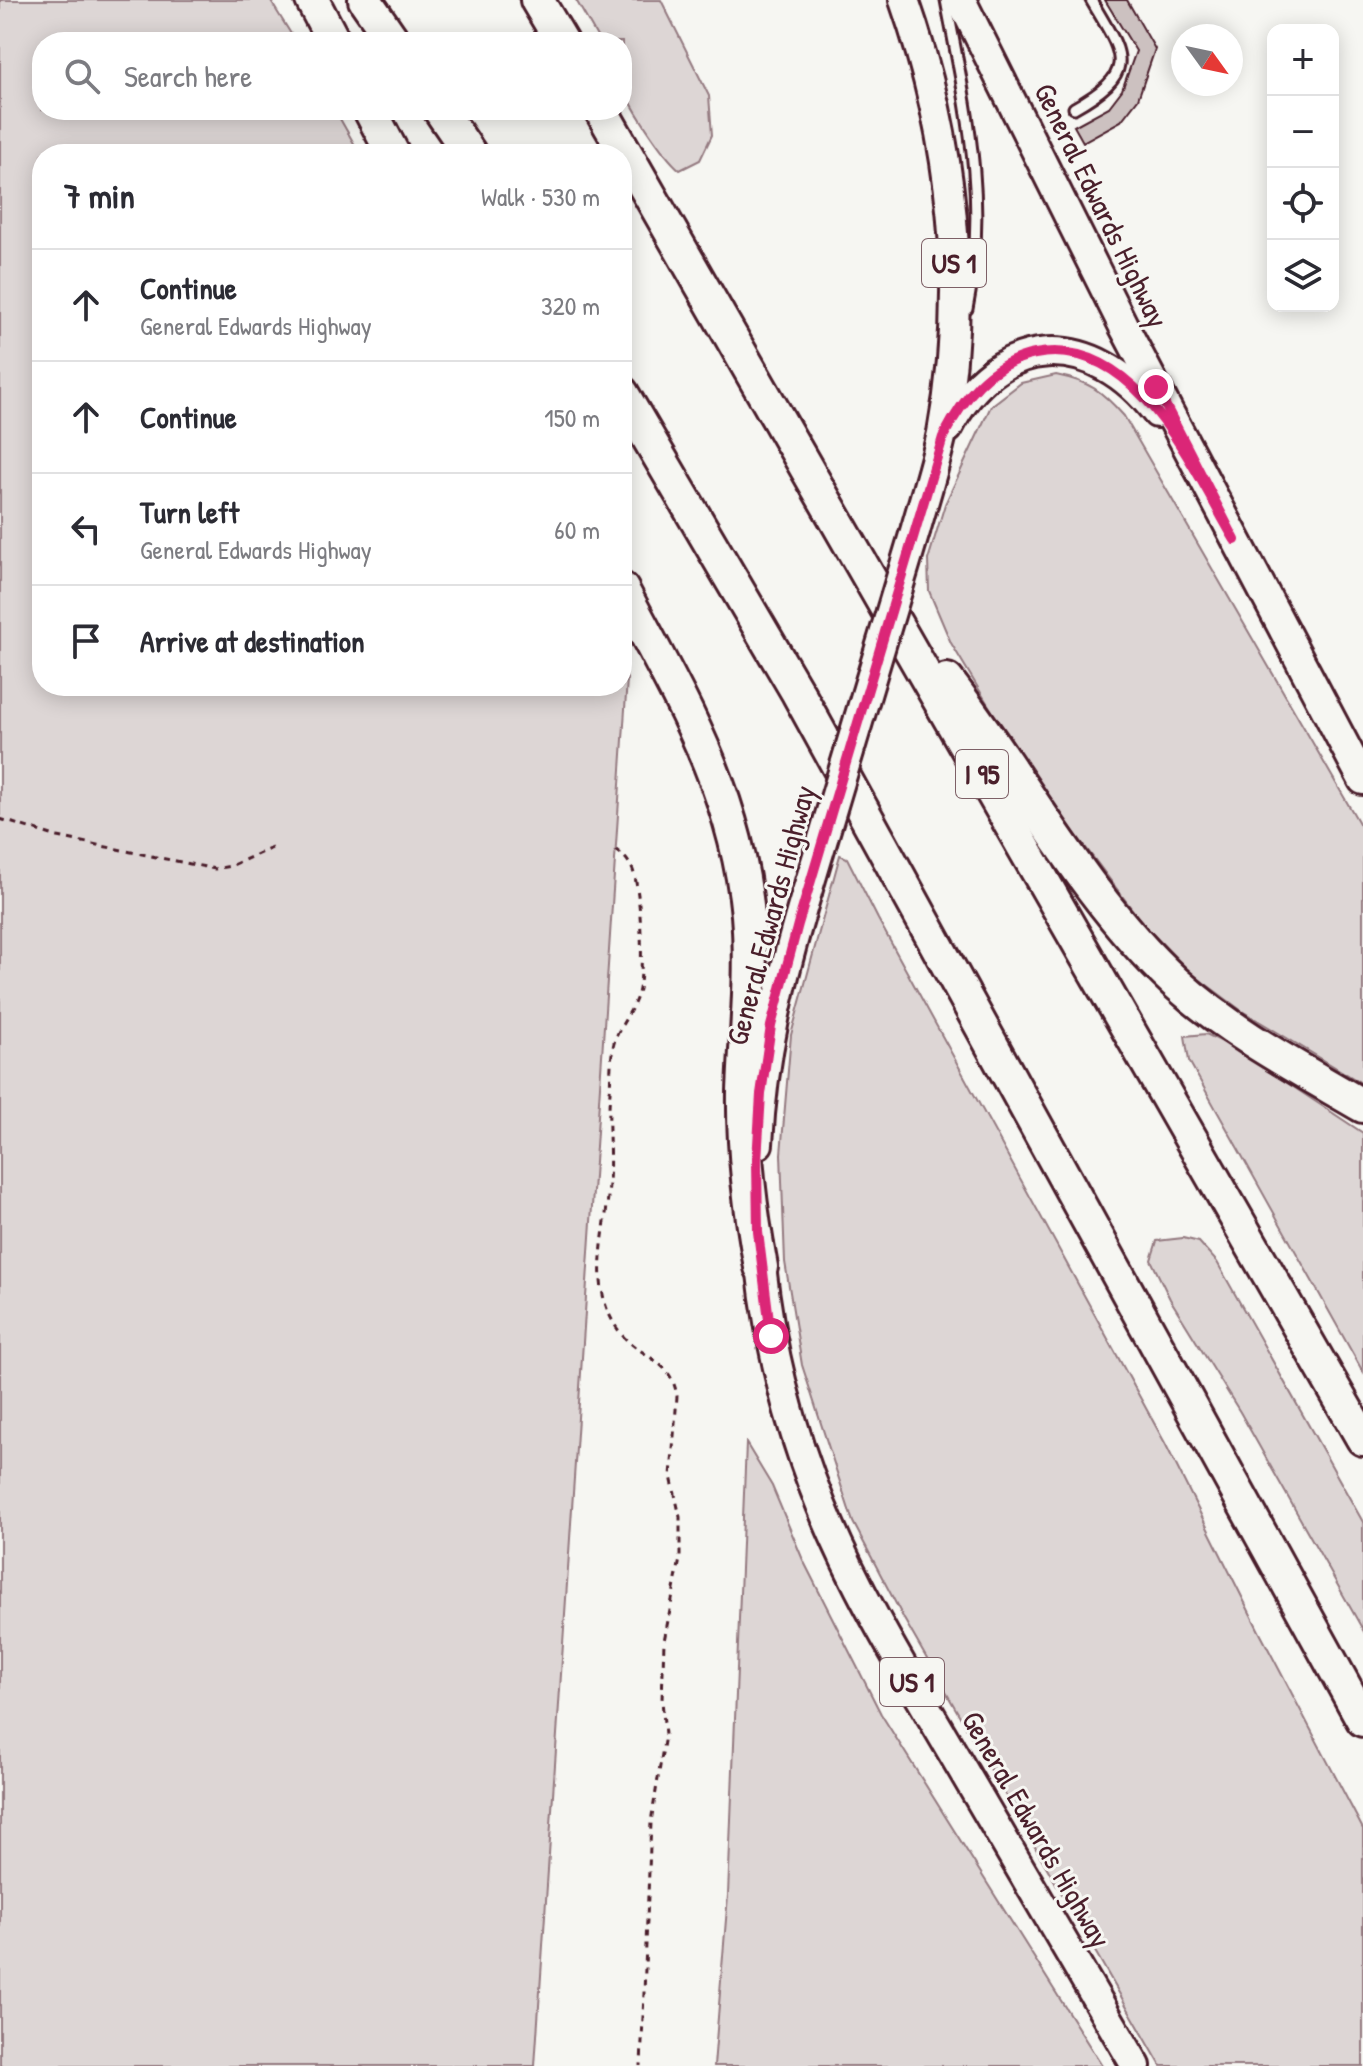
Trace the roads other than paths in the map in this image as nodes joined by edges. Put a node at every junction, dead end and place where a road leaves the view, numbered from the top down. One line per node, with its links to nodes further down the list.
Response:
1 (312, 0): 8 (highway)
2 (365, 0): 9 (highway)
3 (537, 0): 10 (highway)
4 (904, 0): 19 (main road, General Edwards Highway / US 1)
5 (946, 0): 19 (lane)
6 (961, 0): 22 (main road, General Edwards Highway)
7 (1091, 0): 11 (lane)
8 (329, 32)
9 (387, 32)
10 (556, 32)
11 (1074, 108)
12 (375, 120): 15 (highway)
13 (447, 120): 16 (highway)
14 (607, 120): 17 (highway, I 95)
15 (388, 144)
16 (463, 144)
17 (620, 144)
18 (632, 164): 23 (highway, I 95)
19 (952, 362): 21 (main road, General Edwards Highway / US 1)
20 (632, 409): 29 (highway)
21 (938, 450): 22 (main road); 27 (main road, General Edwards Highway / US 1, bridge)
22 (1235, 540): 25 (main road, General Edwards Highway)
23 (874, 586): 26 (highway); 28 (highway, I 95)
24 (632, 608): 27 (highway)
25 (1363, 780)
26 (1363, 1106)
27 (761, 1267): 30 (main road, General Edwards Highway / US 1)
28 (1363, 1439)
29 (1363, 1720)
30 (1136, 2066)

